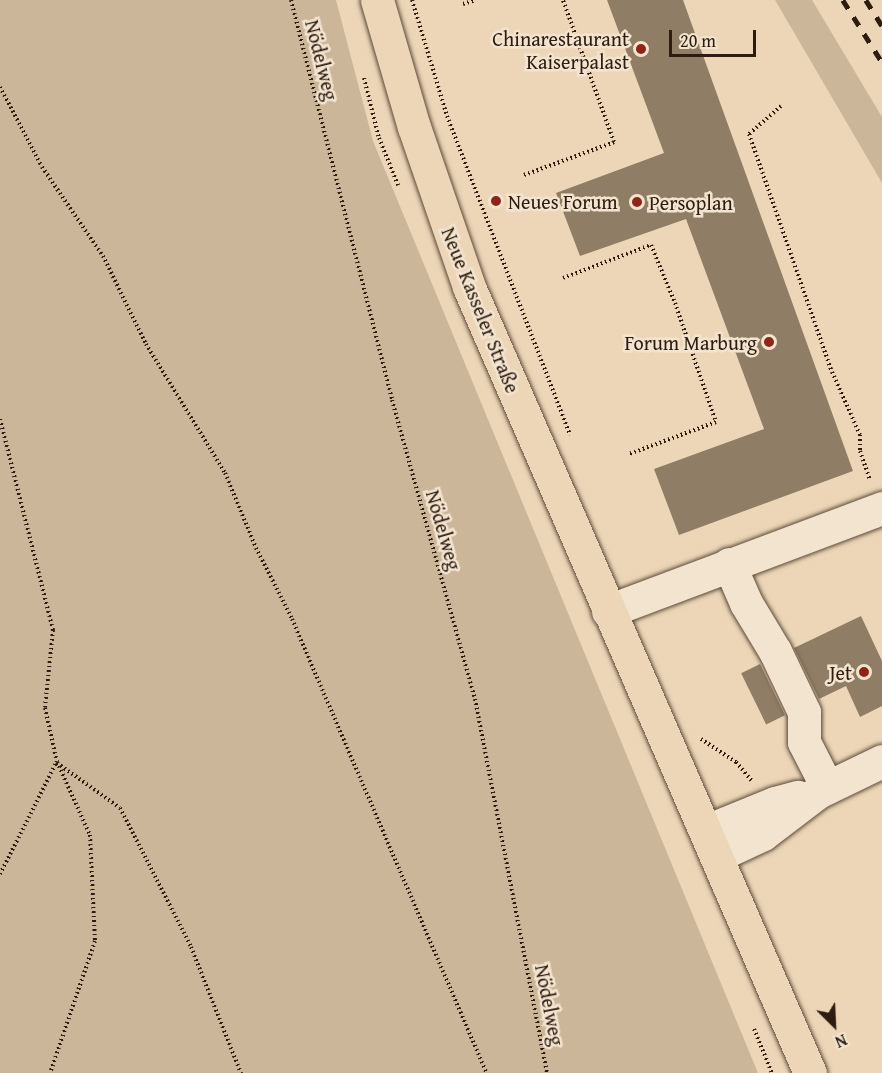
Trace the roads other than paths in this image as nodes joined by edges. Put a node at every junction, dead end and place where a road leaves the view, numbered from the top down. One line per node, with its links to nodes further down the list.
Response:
1 (377, 0): 4 (main road, Neue Kasseler Straße)
2 (881, 508): 3 (street)
3 (729, 564): 4 (street); 6 (street)
4 (608, 610): 7 (main road, Neue Kasseler Straße)
5 (882, 761): 6 (street)
6 (822, 789): 7 (street); 7 (street)
7 (711, 844): 8 (main road, Neue Kasseler Straße)
8 (810, 1073)

